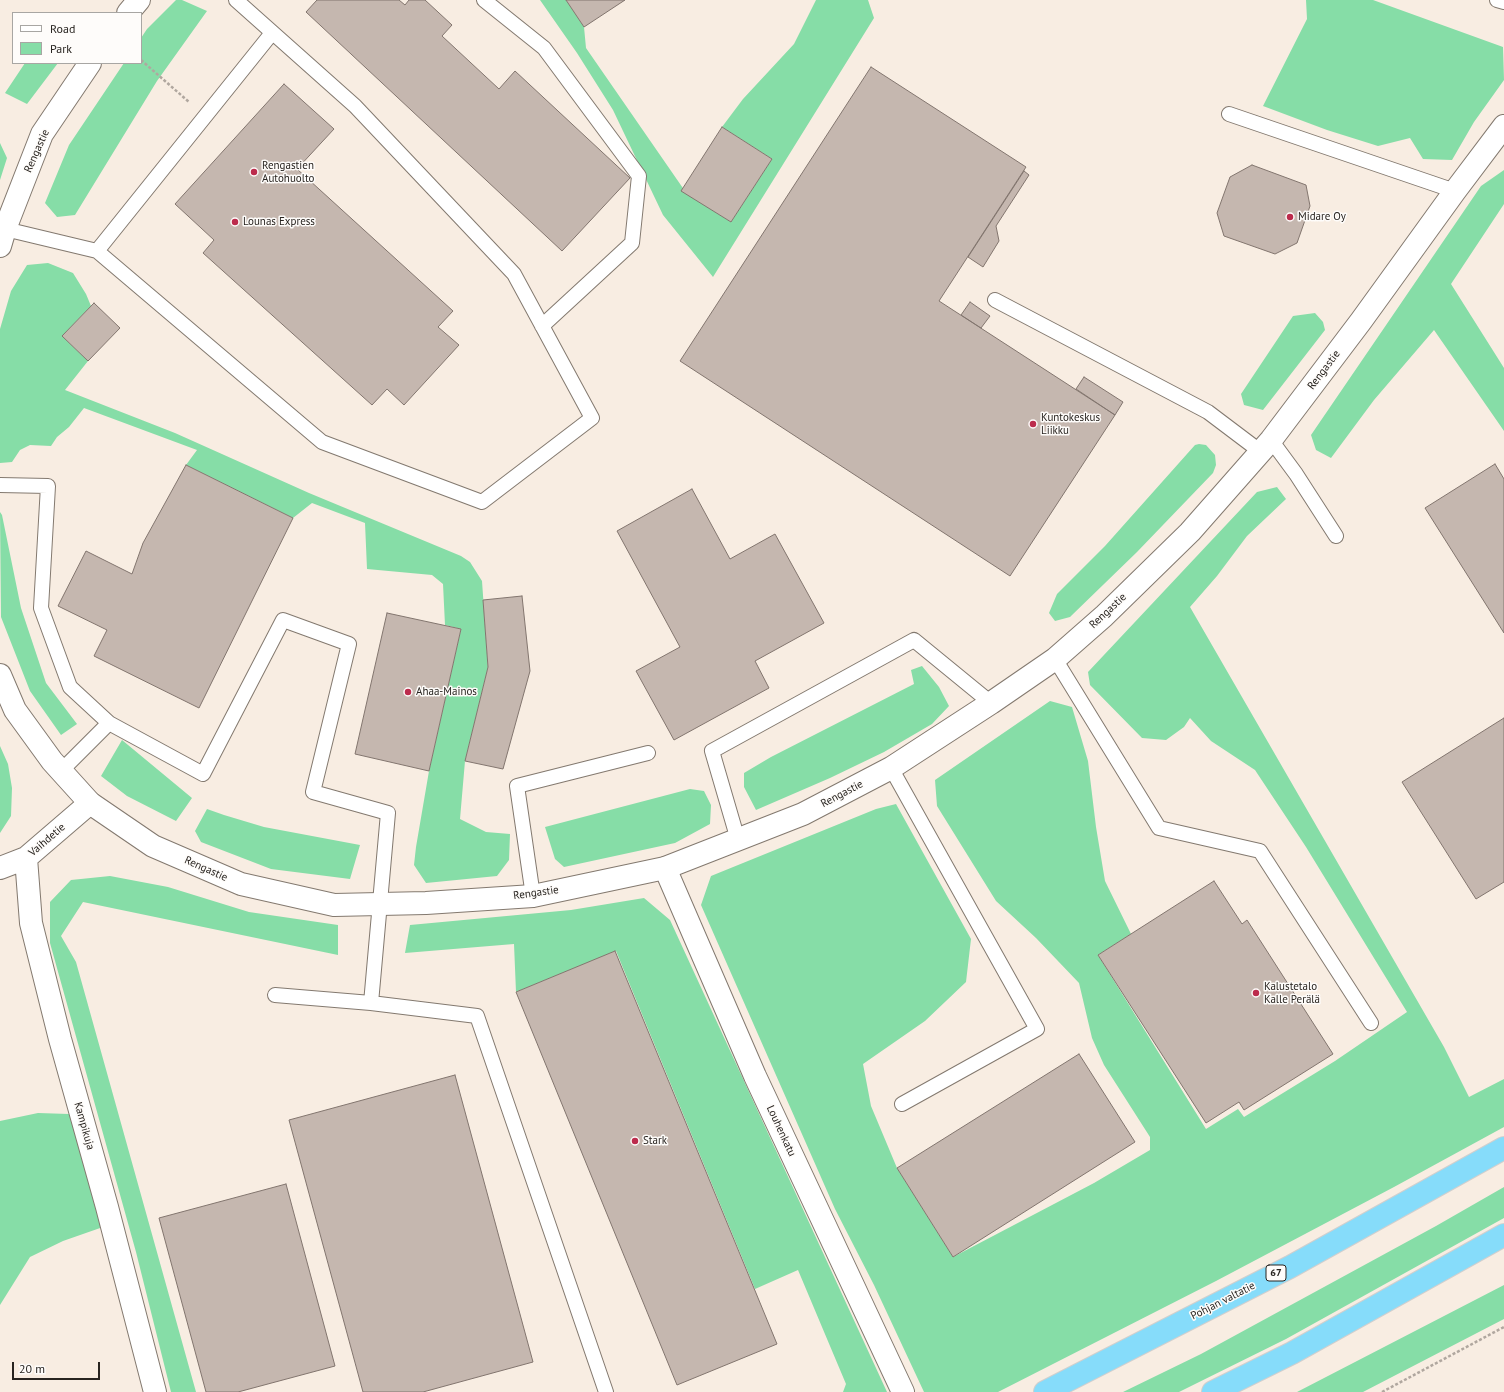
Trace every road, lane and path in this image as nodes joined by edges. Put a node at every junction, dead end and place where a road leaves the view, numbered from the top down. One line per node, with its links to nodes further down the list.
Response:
1 (139, 0): 6 (street)
2 (484, 0): 17 (lane)
3 (1497, 0): 5 (lane)
4 (242, 2): 7 (lane)
5 (1504, 2)
6 (129, 12)
7 (272, 32): 11 (lane); 17 (lane)
8 (142, 61): 11 (path)
9 (89, 64): 14 (street, Rengastie)
10 (1229, 114): 13 (lane)
11 (205, 116): 15 (lane)
12 (1502, 131): 13 (street, Rengastie)
13 (1455, 191): 18 (street, Rengastie)
14 (3, 238): 15 (lane)
15 (96, 251): 17 (lane)
16 (995, 300): 18 (lane)
17 (542, 326)
18 (1266, 446): 20 (lane); 21 (street, Rengastie)
19 (0, 485): 24 (lane)
20 (1336, 536)
21 (1055, 660): 23 (street, Rengastie); 37 (lane)
22 (0, 675): 27 (street, Rengastie)
23 (992, 703): 26 (street, Rengastie); 29 (lane)
24 (109, 723): 27 (lane); 34 (lane)
25 (648, 753): 33 (lane)
26 (891, 768): 29 (street, Rengastie); 38 (lane)
27 (61, 771): 28 (street, Rengastie)
28 (90, 803): 30 (street, Vaihdetie); 34 (street, Rengastie)
29 (738, 840): 32 (street, Rengastie)
30 (26, 858): 31 (street, Vaihdetie); 42 (street, Kampikuja)
31 (0, 868)
32 (665, 868): 33 (street, Rengastie); 44 (street, Louhenkatu)
33 (533, 896): 34 (street, Rengastie)
34 (381, 904): 36 (lane)
35 (275, 995): 36 (lane)
36 (371, 1003): 43 (lane)
37 (1370, 1023)
38 (902, 1104)
39 (1504, 1148): 45 (highway, Pohjan valtatie / 67)
40 (1504, 1235): 46 (highway)
41 (1504, 1327): 47 (path)
42 (155, 1392)
43 (606, 1392)
44 (903, 1392)
45 (1046, 1392)
46 (1213, 1392)
47 (1382, 1392)

